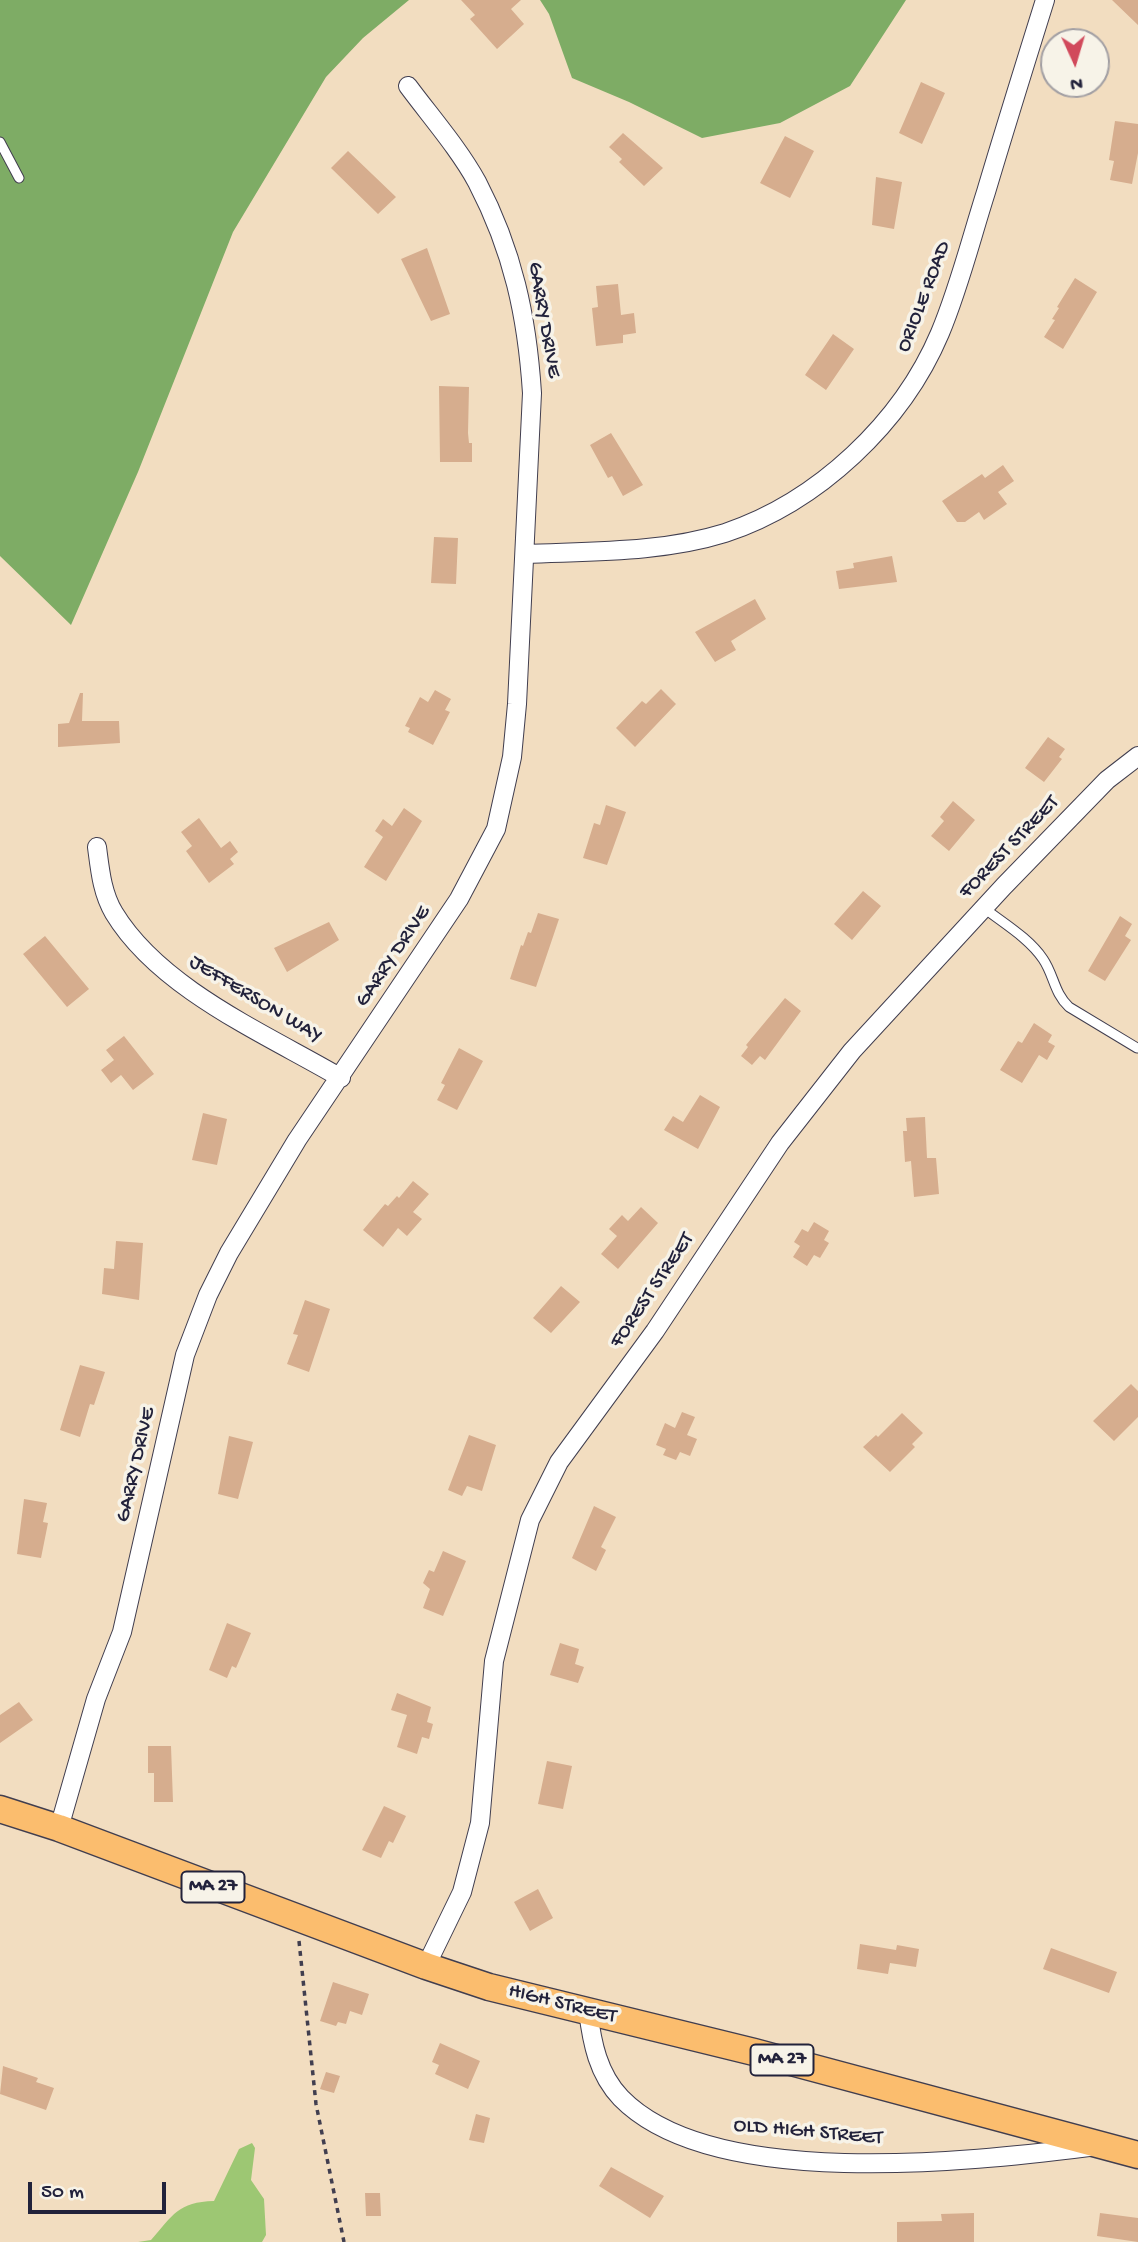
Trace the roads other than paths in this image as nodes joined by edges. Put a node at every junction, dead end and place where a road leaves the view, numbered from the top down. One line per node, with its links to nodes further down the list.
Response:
1 (1045, 0): 5 (street, ORIOLE ROAD)
2 (408, 86): 5 (street, GARRY DRIVE)
3 (0, 142): 4 (lane)
4 (19, 178)
5 (525, 554): 10 (street, GARRY DRIVE)
6 (1138, 756): 8 (street, FOREST STREET)
7 (97, 847): 10 (street, JEFFERSON WAY)
8 (984, 908): 9 (lane); 13 (street, FOREST STREET)
9 (1137, 1048)
10 (341, 1078): 12 (street, GARRY DRIVE)
11 (0, 1809): 12 (main road, HIGH STREET / MA 27)
12 (59, 1828): 13 (main road, HIGH STREET / MA 27)
13 (426, 1966): 14 (main road, HIGH STREET / MA 27)
14 (588, 2011): 15 (main road, HIGH STREET / MA 27); 15 (street, OLD HIGH STREET)
15 (1099, 2145): 16 (main road, HIGH STREET / MA 27)
16 (1138, 2155)

